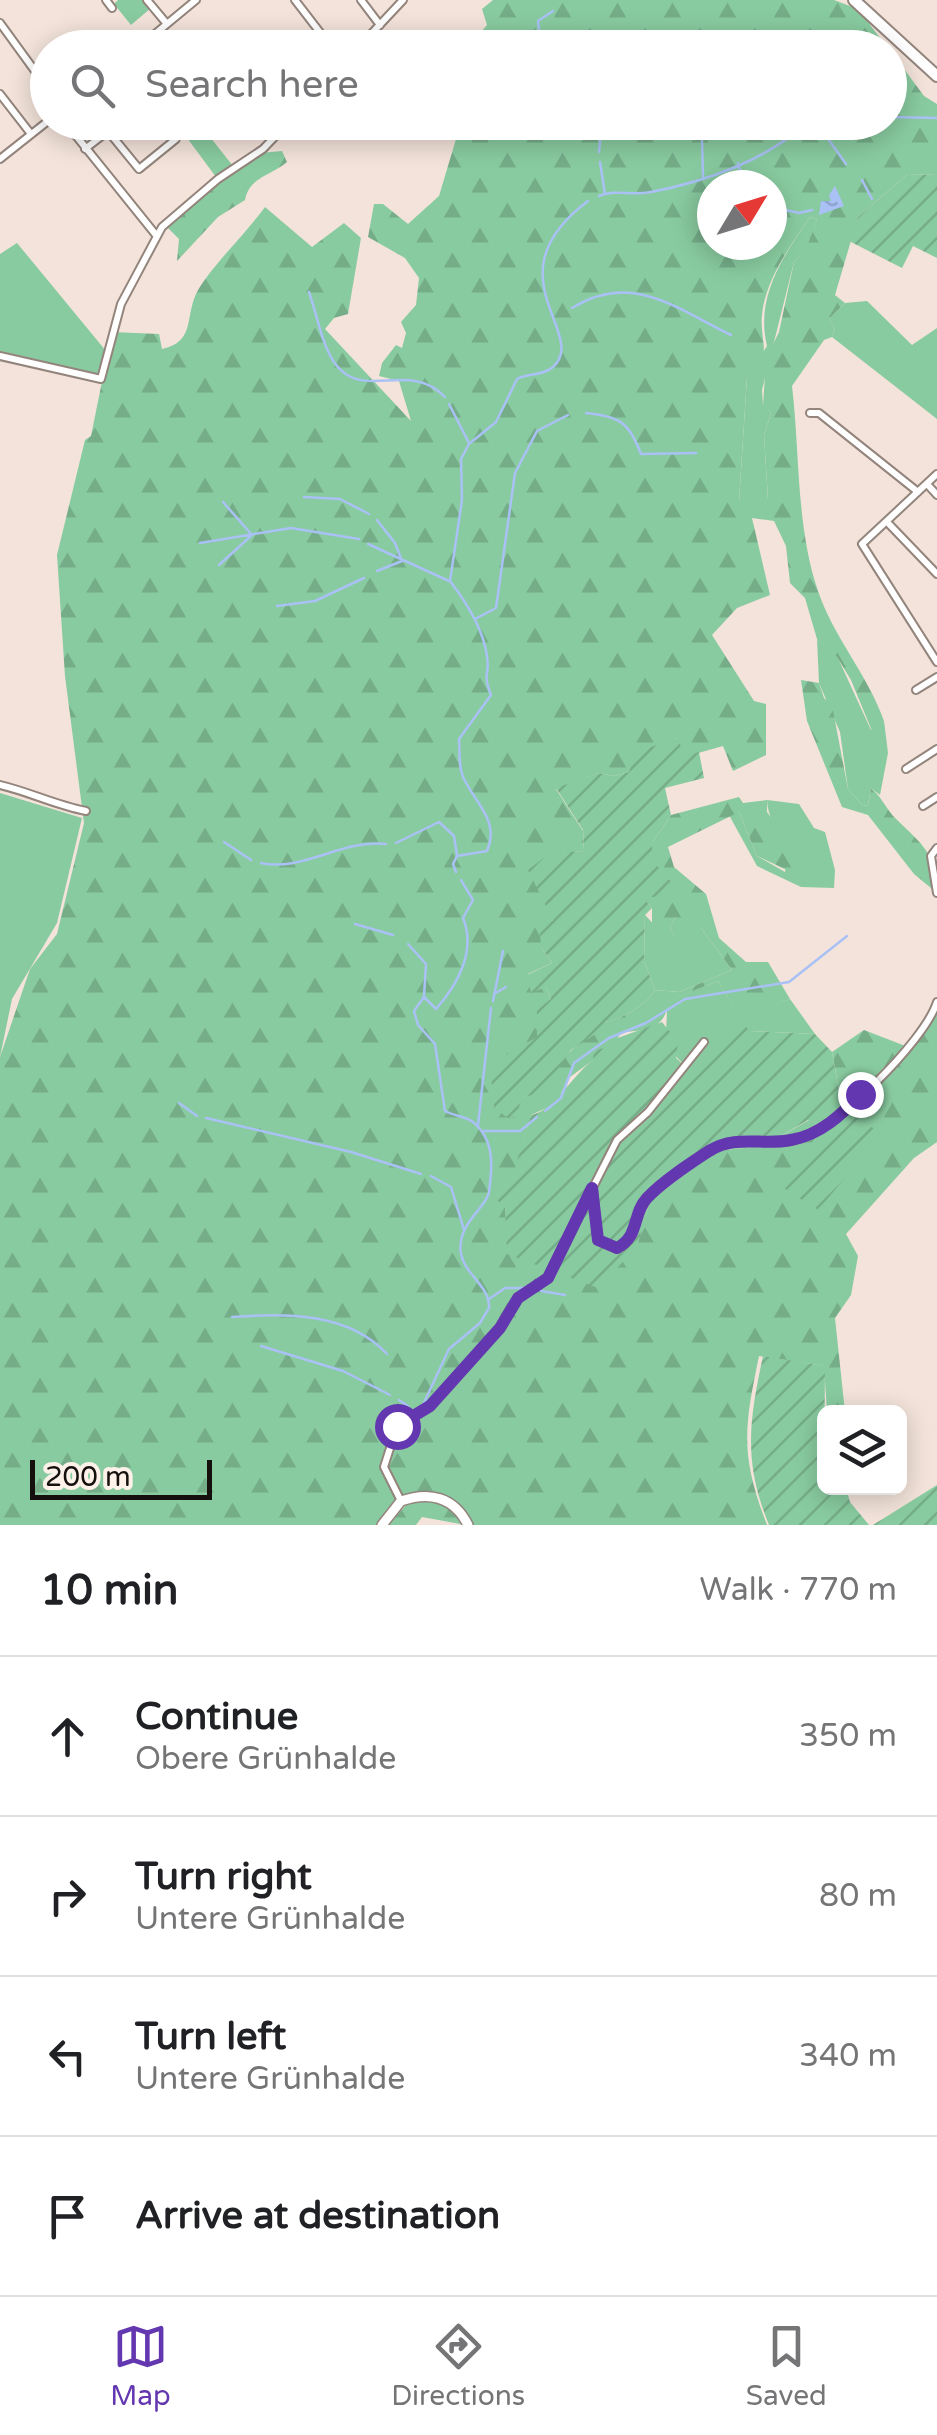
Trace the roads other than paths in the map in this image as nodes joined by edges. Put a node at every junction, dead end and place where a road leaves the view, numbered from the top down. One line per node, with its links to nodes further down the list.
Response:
1 (106, 0): 8 (street)
2 (148, 0): 10 (street)
3 (196, 0): 10 (street)
4 (296, 0): 13 (street)
5 (361, 0): 11 (street)
6 (403, 0): 11 (street)
7 (854, 0): 15 (main road)
8 (112, 8)
9 (0, 24): 17 (street)
10 (167, 24): 12 (street)
11 (380, 25): 14 (street)
12 (160, 30)
13 (318, 30)
14 (375, 30)
15 (887, 30)
16 (907, 49): 18 (main road)
17 (30, 65)
18 (937, 76)
19 (0, 94): 20 (street)
20 (30, 133)
21 (30, 135): 28 (street)
22 (78, 140): 27 (street)
23 (96, 140): 27 (street)
24 (115, 140): 25 (street)
25 (175, 140)
26 (268, 140): 29 (street)
27 (84, 149): 29 (street)
28 (0, 159)
29 (156, 235): 30 (street)
30 (0, 356)
31 (810, 414): 34 (street)
32 (937, 474): 33 (street)
33 (927, 484): 34 (street); 35 (street)
34 (918, 492): 36 (street)
35 (937, 495)
36 (888, 524): 37 (street); 38 (street)
37 (937, 574)
38 (937, 662)
39 (937, 676): 40 (street)
40 (916, 690)
41 (937, 749): 42 (street)
42 (906, 769)
43 (0, 785): 46 (street)
44 (937, 797): 45 (street)
45 (924, 806)
46 (86, 811)
47 (937, 848): 48 (street)
48 (937, 893)
49 (937, 1002): 51 (street)
50 (704, 1042): 51 (street)
51 (592, 1188): 52 (street)
52 (401, 1501): 53 (street); 54 (street)
53 (382, 1525)
54 (468, 1525)

